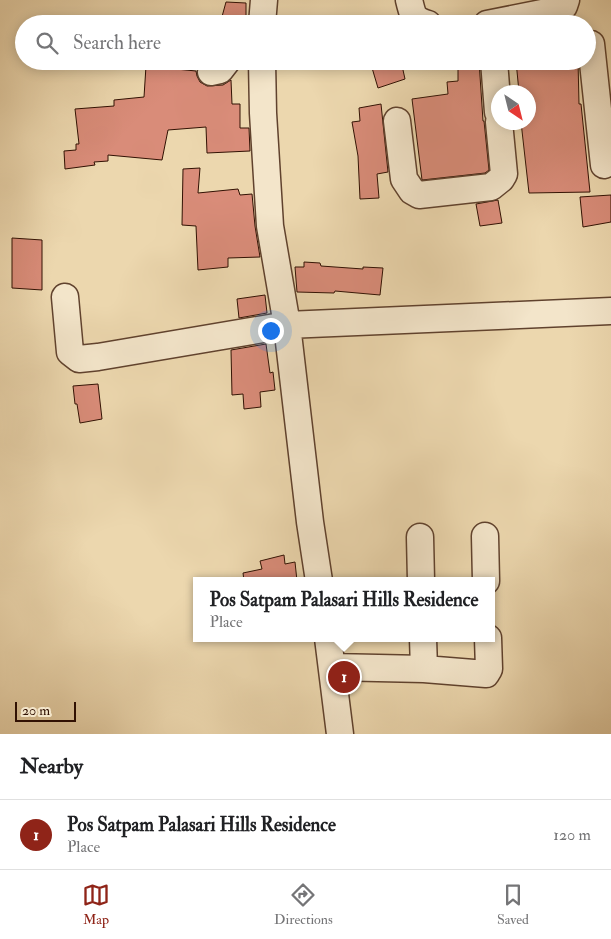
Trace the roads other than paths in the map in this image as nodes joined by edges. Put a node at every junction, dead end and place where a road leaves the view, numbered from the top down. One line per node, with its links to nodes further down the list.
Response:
1 (264, 0): 4 (street)
2 (409, 0): 5 (street)
3 (568, 10): 6 (street)
4 (263, 15)
5 (413, 15)
6 (532, 15)
7 (596, 42): 13 (street)
8 (262, 70): 16 (street)
9 (495, 70): 10 (street)
10 (496, 85)
11 (397, 121): 12 (street)
12 (500, 130)
13 (604, 165)
14 (65, 296): 16 (street)
15 (611, 311): 16 (street)
16 (287, 325): 19 (street)
17 (485, 536): 21 (street)
18 (420, 538): 20 (street)
19 (318, 577)
20 (421, 577)
21 (486, 577)
22 (329, 642): 25 (street)
23 (423, 642): 26 (street)
24 (488, 642): 26 (street)
25 (332, 667): 26 (street); 27 (street)
26 (424, 669)
27 (340, 734)

